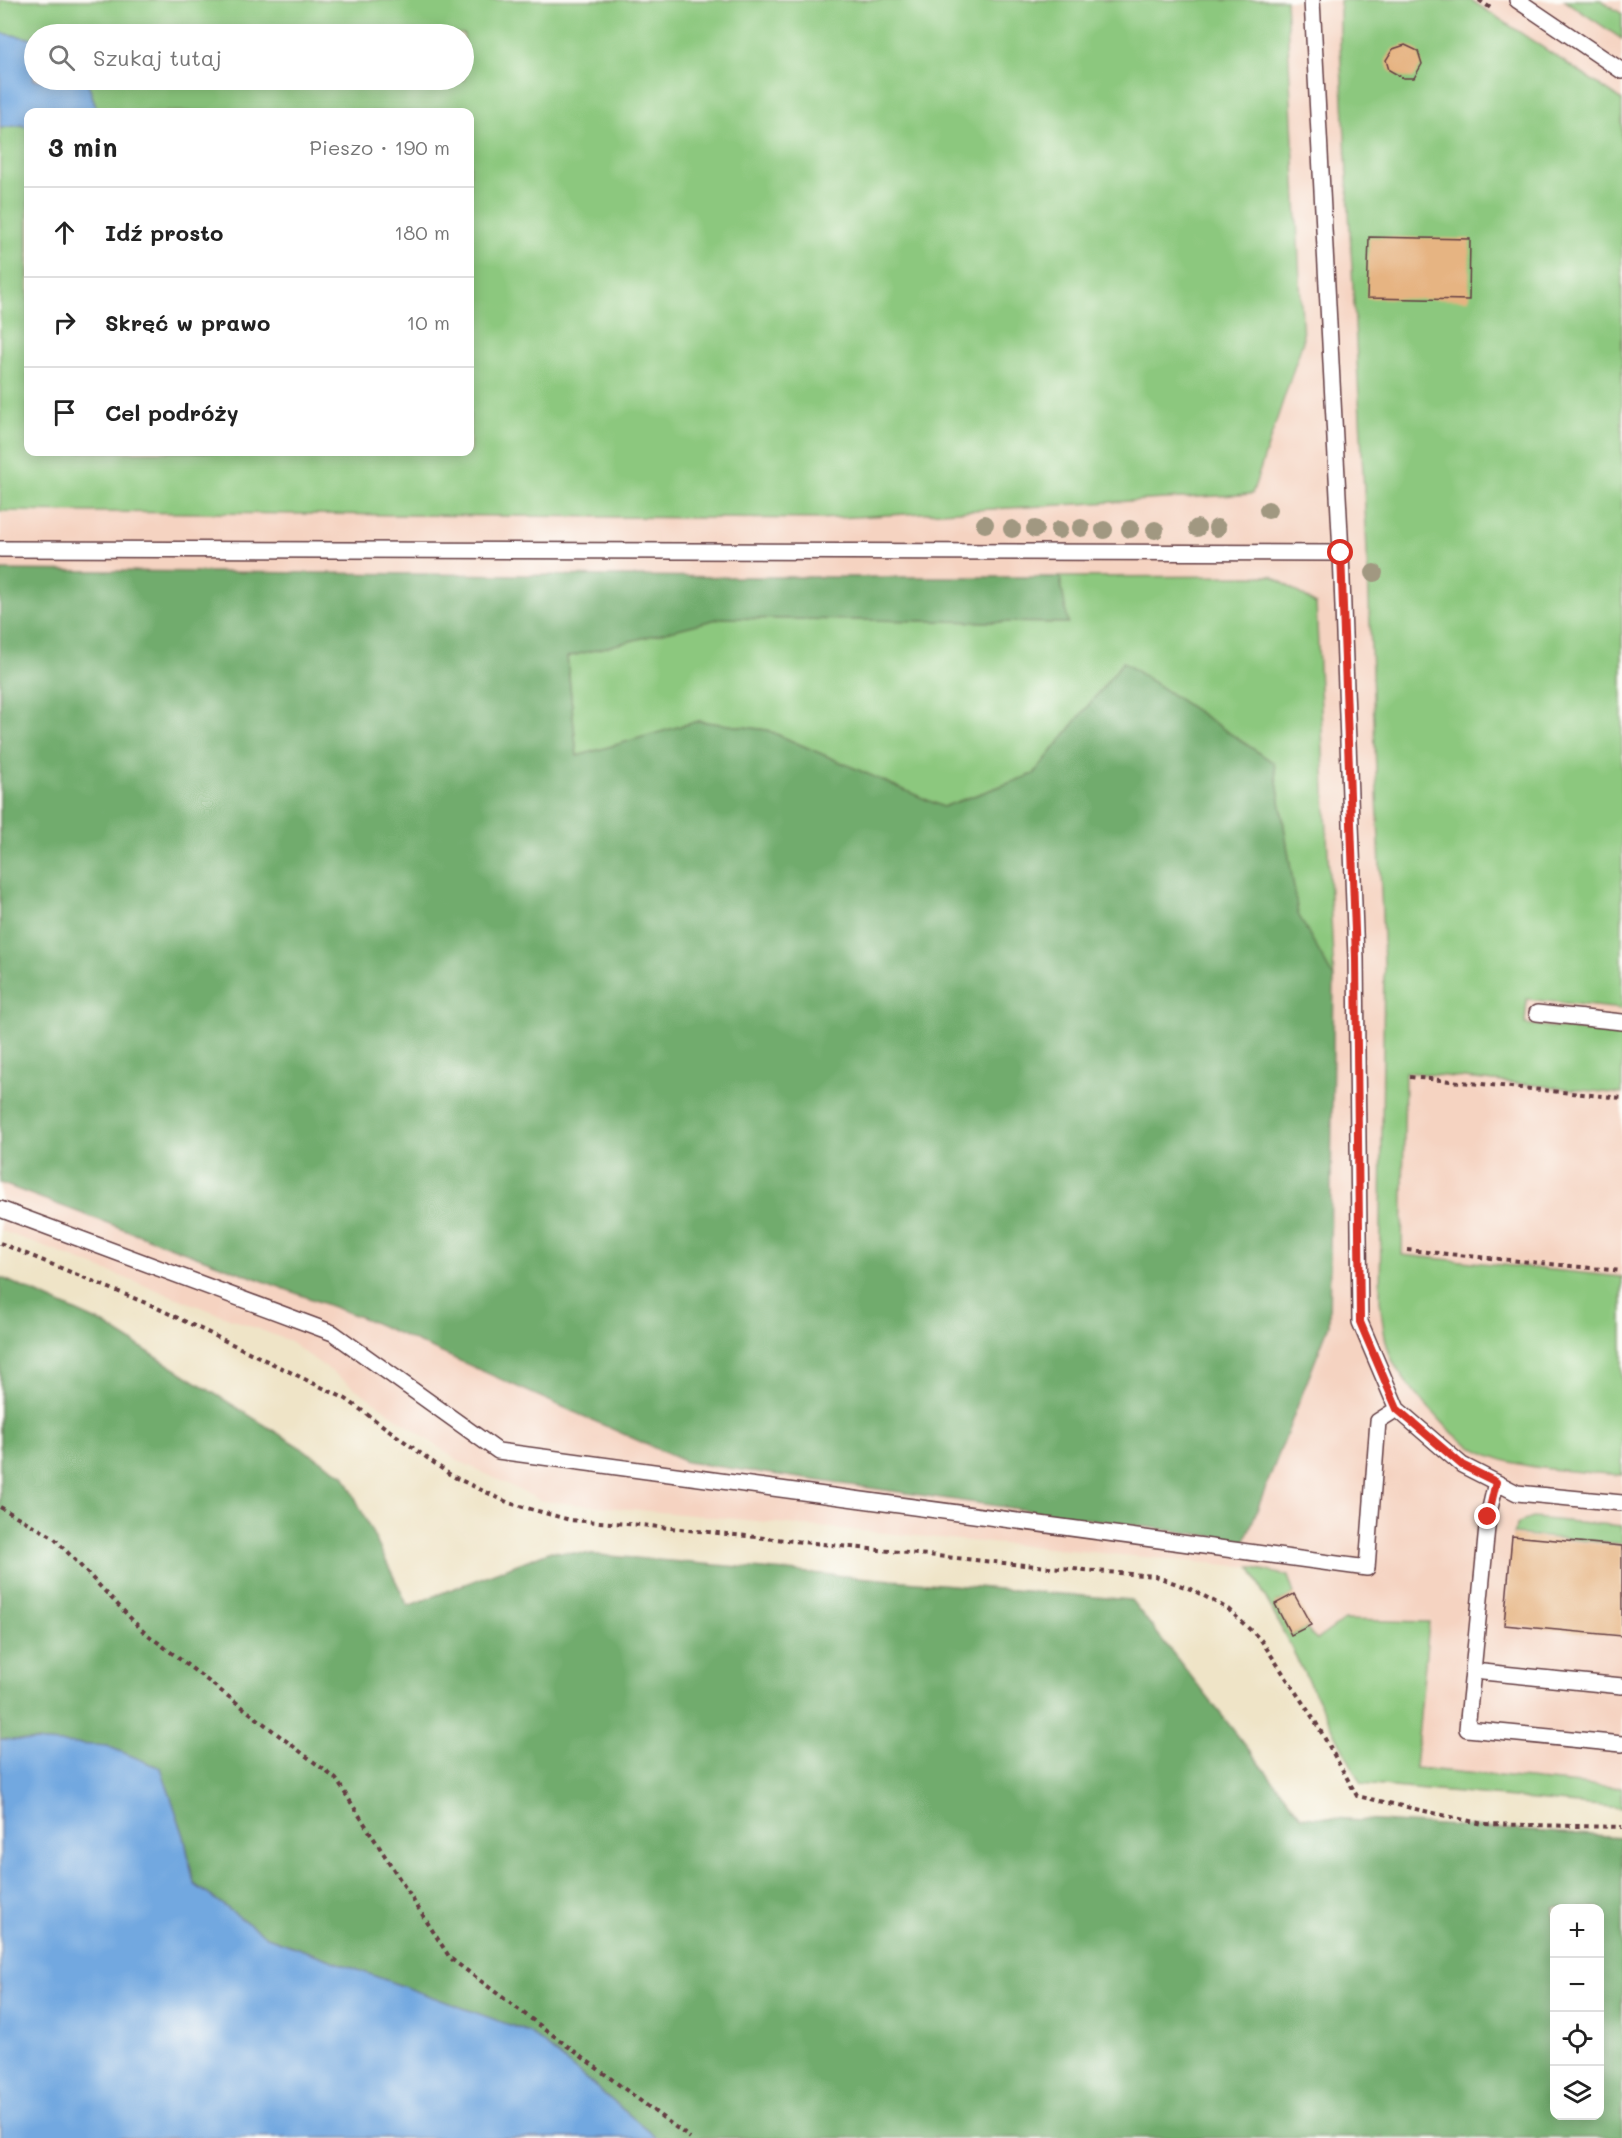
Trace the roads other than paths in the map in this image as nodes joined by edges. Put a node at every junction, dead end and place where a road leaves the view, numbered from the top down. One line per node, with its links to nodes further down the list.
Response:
1 (1312, 0): 5 (lane)
2 (1517, 0): 3 (lane)
3 (1622, 71)
4 (0, 549): 5 (lane)
5 (1341, 553): 9 (lane)
6 (1537, 1013): 7 (lane)
7 (1622, 1022)
8 (0, 1209): 9 (lane)
9 (1397, 1409): 10 (lane)
10 (1496, 1482): 11 (lane); 12 (lane)
11 (1622, 1503)
12 (1473, 1671): 13 (lane); 14 (lane)
13 (1622, 1686)
14 (1622, 1744)

